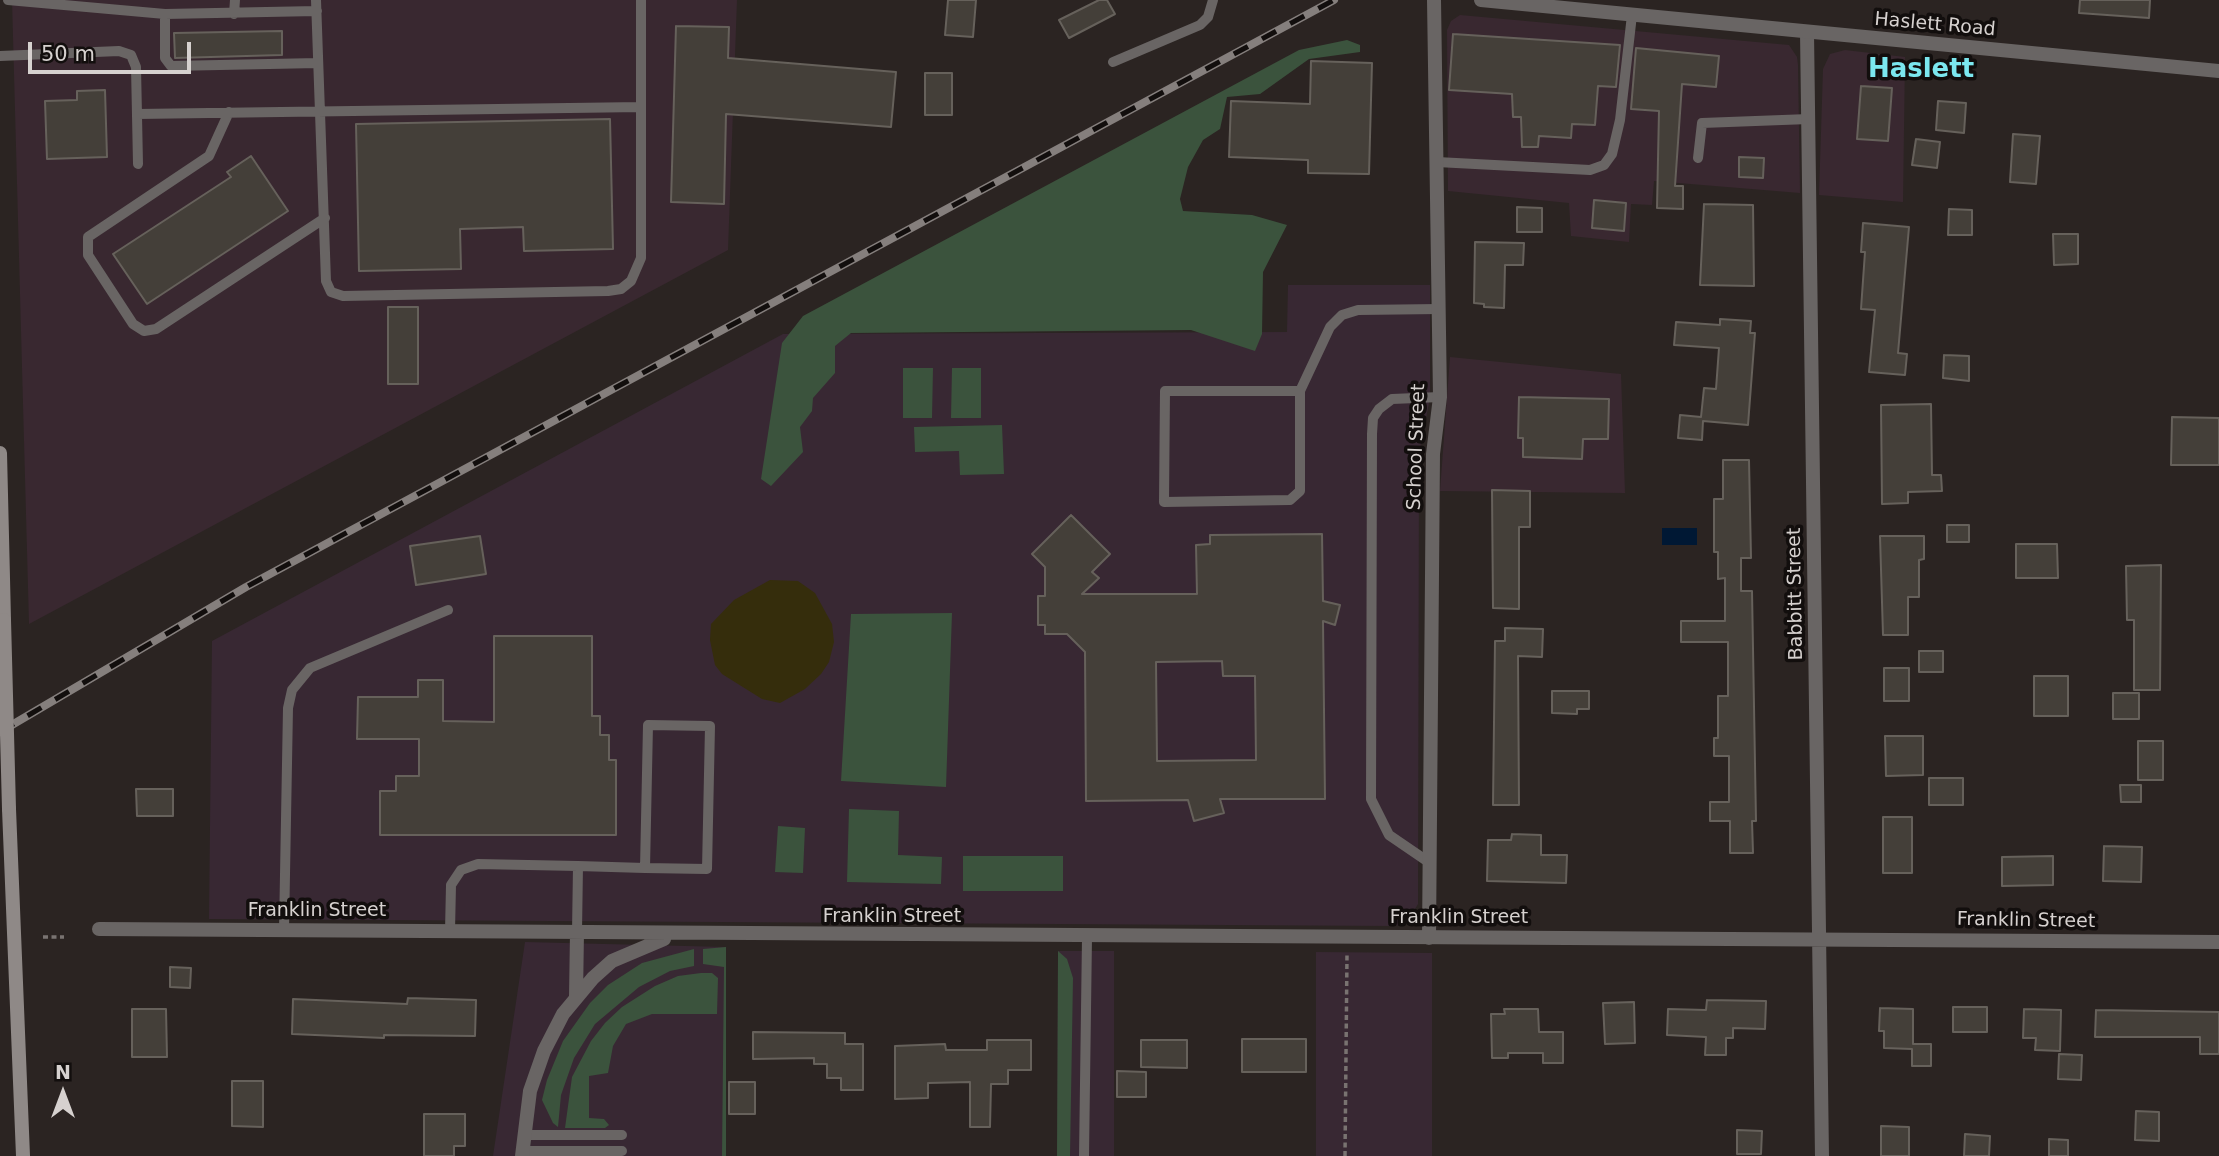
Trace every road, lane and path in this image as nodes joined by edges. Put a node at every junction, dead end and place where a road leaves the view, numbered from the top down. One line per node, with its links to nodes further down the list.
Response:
1 (8, 0): 9 (lane)
2 (235, 0): 10 (lane)
3 (641, 0): 17 (lane)
4 (1213, 0): 14 (lane)
5 (1434, 0): 23 (street, School Street)
6 (1481, 0): 7 (street, Haslett Road)
7 (1497, 1): 11 (street, Haslett Road)
8 (316, 6): 10 (lane); 15 (lane)
9 (164, 14): 10 (lane); 15 (lane)
10 (234, 14)
11 (1632, 15): 12 (street, Haslett Road); 23 (lane)
12 (1807, 32): 16 (street, Haslett Road); 21 (street, Babbitt Street)
13 (0, 56): 20 (lane)
14 (1113, 62)
15 (318, 63): 18 (lane)
16 (2219, 71)
17 (641, 107): 18 (lane); 25 (lane)
18 (320, 111): 19 (lane); 25 (lane)
19 (229, 113): 20 (lane); 25 (lane)
20 (137, 114): 24 (lane)
21 (1809, 119): 22 (lane); 44 (street, Babbitt Street)
22 (1698, 158)
23 (1437, 162): 26 (street, School Street)
24 (138, 164)
25 (325, 218)
26 (1439, 309): 27 (lane); 28 (street, School Street)
27 (1300, 391): 27 (lane)
28 (1440, 397): 31 (street, School Street); 31 (lane)
29 (0, 453): 51 (main road, bridge)
30 (449, 610): 35 (lane)
31 (1430, 863): 43 (street, School Street)
32 (578, 866): 33 (lane); 36 (lane); 37 (lane)
33 (645, 867): 33 (lane)
34 (99, 929): 35 (street, Franklin Street)
35 (284, 930): 36 (street, Franklin Street)
36 (450, 931): 37 (street, Franklin Street)
37 (577, 932): 38 (street, Franklin Street); 46 (street)
38 (699, 935): 41 (street, Franklin Street); 46 (street, Franklin Street)
39 (43, 937): 40 (path)
40 (64, 937)
41 (1087, 937): 42 (street, Franklin Street); 52 (lane)
42 (1347, 937): 43 (street, Franklin Street); 53 (path)
43 (1429, 938): 44 (street, Franklin Street)
44 (1819, 938): 45 (street, Franklin Street); 54 (street, Babbitt Street)
45 (2219, 942)
46 (576, 997): 47 (street, Franklin Street)
47 (523, 1135): 48 (lane); 50 (street, Franklin Street)
48 (622, 1135)
49 (622, 1151): 50 (lane)
50 (522, 1154)
51 (23, 1156)
52 (1084, 1156)
53 (1345, 1156)
54 (1822, 1156)

